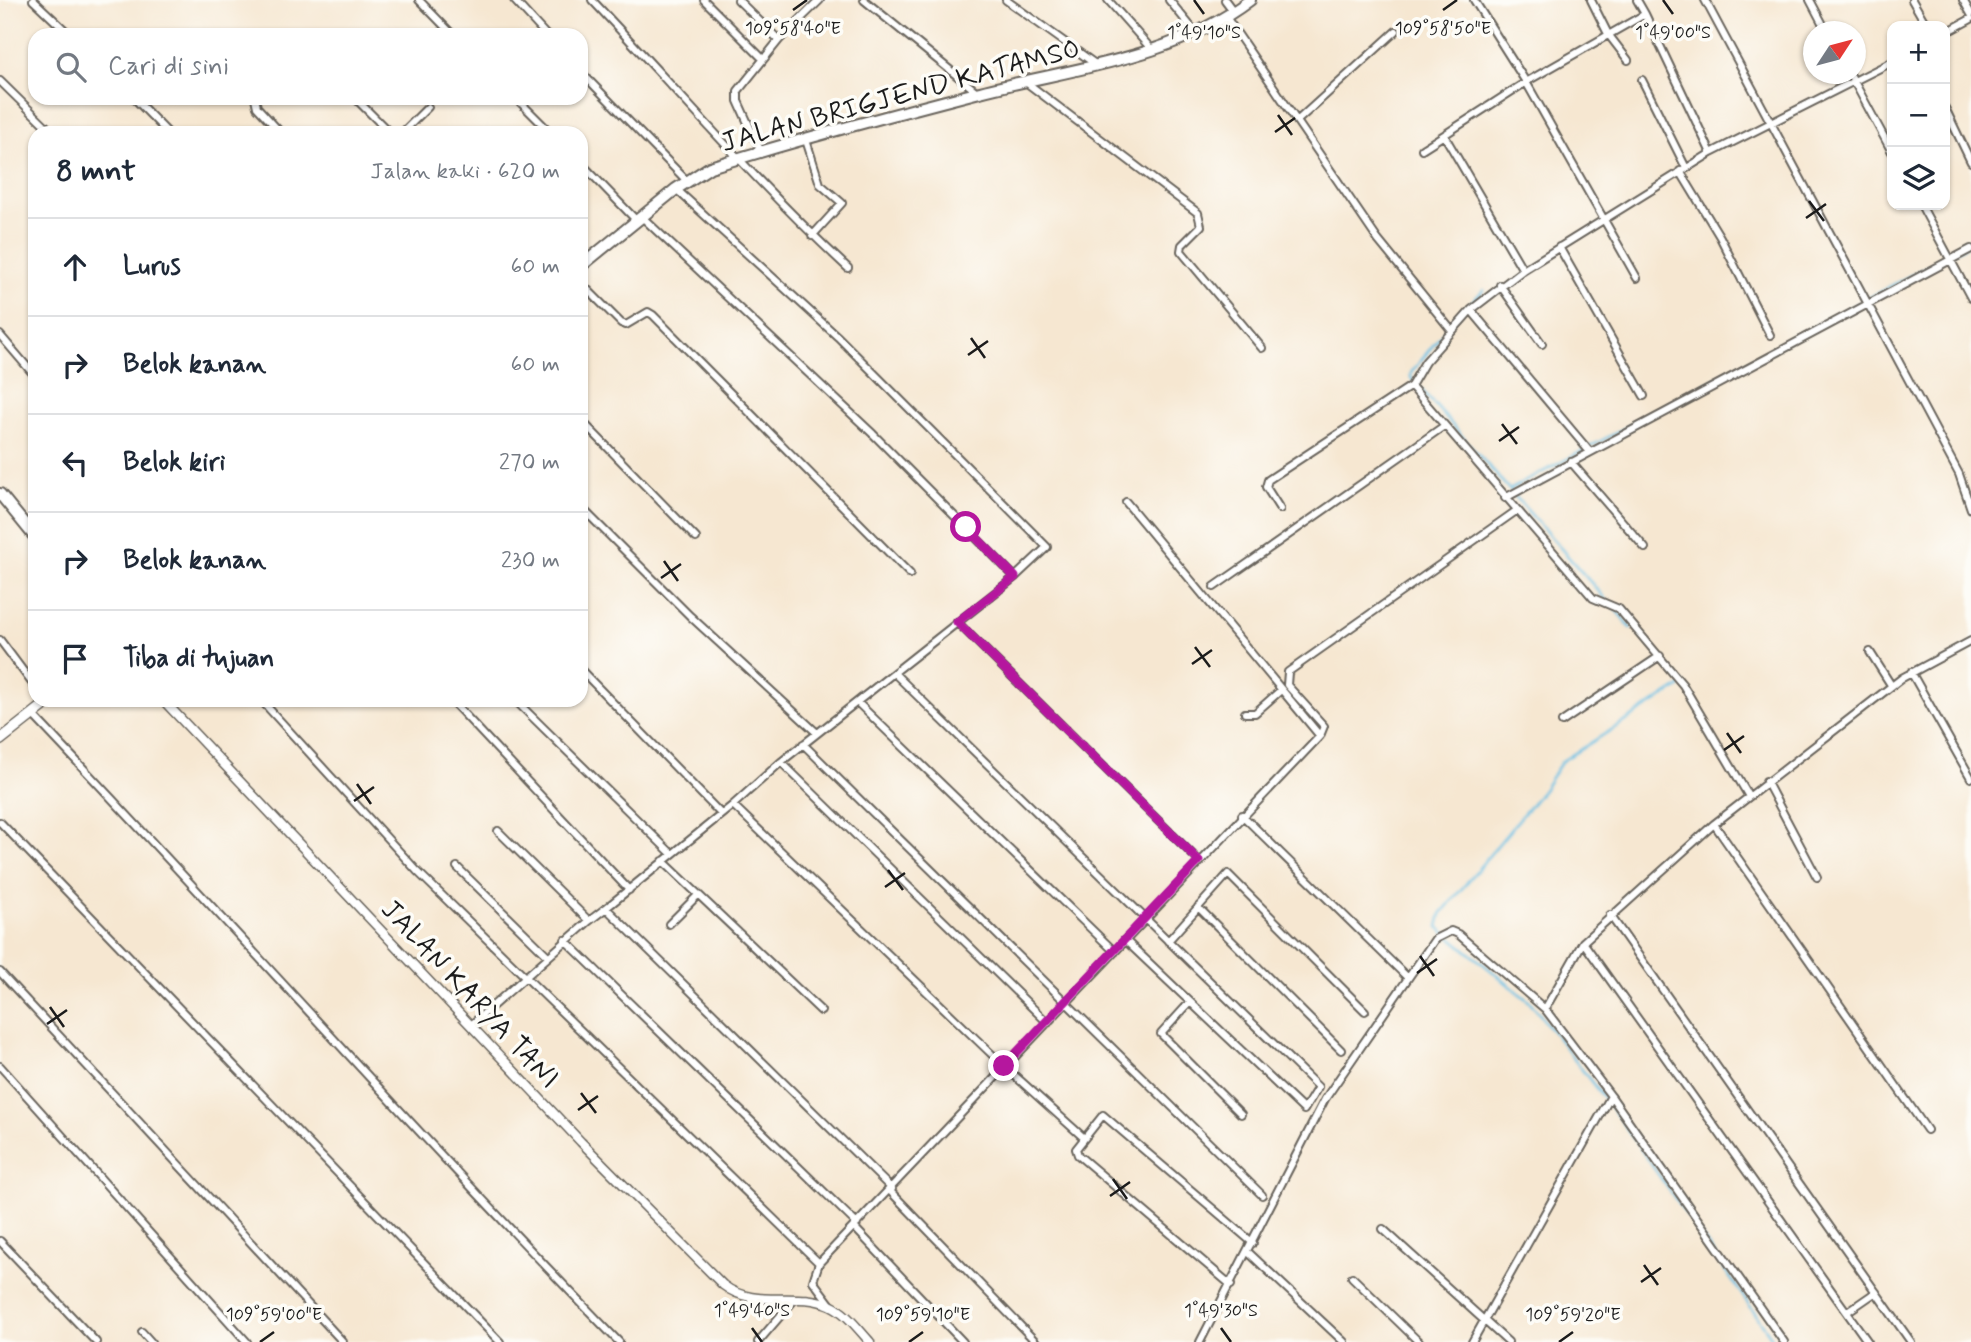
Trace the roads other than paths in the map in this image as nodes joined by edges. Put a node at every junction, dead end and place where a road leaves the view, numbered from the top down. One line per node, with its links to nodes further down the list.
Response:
1 (33, 0): 26 (street)
2 (419, 0): 27 (street)
3 (514, 0): 28 (street)
4 (592, 0): 68 (street)
5 (704, 0): 35 (street)
6 (738, 0): 33 (street)
7 (820, 0): 33 (street)
8 (864, 0): 47 (street)
9 (1006, 0): 38 (street)
10 (1108, 0): 34 (street)
11 (1169, 0): 31 (street)
12 (1225, 0): 22 (street)
13 (1250, 0): 22 (highway, JALAN BRIGJEND KATAMSO)
14 (1474, 0): 43 (street)
15 (1591, 0): 32 (street)
16 (1637, 0): 21 (street)
17 (1705, 0): 55 (street)
18 (1810, 0): 24 (street)
19 (1912, 0): 25 (street)
20 (1963, 0): 23 (street)
21 (1645, 14): 32 (street); 67 (street)
22 (1230, 15): 31 (highway, JALAN BRIGJEND KATAMSO); 54 (street)
23 (1971, 19): 29 (street)
24 (1821, 21)
25 (1924, 21)
26 (63, 28)
27 (446, 28)
28 (540, 28)
29 (1950, 30)
30 (1396, 31): 54 (street)
31 (1196, 33): 34 (highway, JALAN BRIGJEND KATAMSO)
32 (1608, 34): 36 (street); 43 (street)
33 (779, 40): 35 (street)
34 (1153, 51): 38 (highway, JALAN BRIGJEND KATAMSO)
35 (762, 58): 66 (street)
36 (1628, 60)
37 (1887, 64): 39 (street)
38 (1098, 66): 44 (highway, JALAN BRIGJEND KATAMSO)
39 (1866, 75)
40 (588, 79): 72 (street)
41 (1642, 80): 71 (street)
42 (0, 81): 56 (street)
43 (1526, 82): 62 (street); 75 (street)
44 (1027, 83): 47 (highway, JALAN BRIGJEND KATAMSO); 94 (street)
45 (1848, 84): 55 (street)
46 (1856, 84): 64 (street)
47 (978, 92): 63 (highway, JALAN BRIGJEND KATAMSO)
48 (141, 105): 57 (street)
49 (257, 105): 58 (street)
50 (362, 105): 59 (street)
51 (523, 105): 61 (street)
52 (428, 107): 60 (street)
53 (1950, 118): 69 (street)
54 (1298, 120): 90 (street)
55 (1769, 124): 67 (street); 88 (street)
56 (46, 126)
57 (161, 126)
58 (275, 126)
59 (383, 126)
60 (409, 126)
61 (544, 126)
62 (1444, 135): 65 (street); 83 (street)
63 (806, 140): 66 (highway, JALAN BRIGJEND KATAMSO); 77 (street)
64 (1889, 147)
65 (1422, 149)
66 (761, 152): 68 (highway, JALAN BRIGJEND KATAMSO)
67 (1711, 153): 71 (street)
68 (737, 157): 72 (highway, JALAN BRIGJEND KATAMSO); 77 (street)
69 (1971, 162)
70 (588, 170): 76 (street)
71 (1683, 170): 75 (street); 92 (street)
72 (687, 181): 73 (highway, JALAN BRIGJEND KATAMSO)
73 (676, 189): 76 (highway, JALAN BRIGJEND KATAMSO); 115 (street)
74 (1924, 210): 81 (street)
75 (1603, 217): 78 (street); 84 (street)
76 (640, 219): 80 (highway, JALAN BRIGJEND KATAMSO); 115 (street)
77 (812, 236): 82 (street)
78 (1559, 247): 83 (street); 97 (street)
79 (1971, 249): 81 (street)
80 (588, 260)
81 (1950, 260): 87 (street); 88 (street)
82 (848, 268)
83 (1523, 270): 85 (street)
84 (1636, 278)
85 (1500, 285): 89 (street); 93 (street)
86 (588, 290): 114 (street)
87 (1971, 298)
88 (1869, 304): 100 (street); 106 (street)
89 (1471, 310): 90 (street); 100 (street)
90 (1449, 327): 96 (street)
91 (0, 335): 95 (street)
92 (1770, 335)
93 (1542, 344)
94 (1262, 348)
95 (28, 368)
96 (1411, 386): 99 (street); 105 (street)
97 (1644, 396)
98 (588, 426): 112 (street)
99 (1444, 426): 103 (street); 116 (street)
100 (1591, 452): 101 (street)
101 (1571, 462): 103 (street); 113 (street)
102 (0, 494): 110 (highway)
103 (1505, 498): 107 (street)
104 (1126, 502): 127 (street)
105 (1280, 509)
106 (1971, 509)
107 (1516, 511): 121 (street); 138 (street)
108 (588, 514): 137 (street)
109 (28, 523): 110 (street)
110 (25, 525): 111 (highway)
111 (28, 529)
112 (696, 538)
113 (1645, 548)
114 (910, 574)
115 (1015, 577): 117 (street)
116 (1214, 587)
117 (957, 622): 123 (street); 153 (street)
118 (0, 640): 125 (street)
119 (1971, 642): 122 (street)
120 (1870, 652): 126 (street)
121 (1660, 656): 136 (street); 144 (street)
122 (1911, 672): 126 (street); 142 (street)
123 (894, 673): 128 (street); 161 (street)
124 (588, 677): 146 (street)
125 (28, 678)
126 (1891, 685): 143 (street)
127 (1281, 691): 134 (street); 138 (street)
128 (857, 702): 137 (street); 168 (street)
129 (42, 707): 135 (main road)
130 (170, 707): 179 (street, JALAN KARYA TANI)
131 (267, 707): 171 (street)
132 (459, 707): 156 (street)
133 (522, 707): 151 (street)
134 (1245, 713)
135 (33, 715): 139 (main road); 209 (street)
136 (1562, 722)
137 (817, 733): 140 (street)
138 (1320, 736): 147 (street)
139 (0, 740)
140 (803, 744): 141 (street); 174 (street)
141 (781, 762): 145 (street); 178 (street)
142 (1971, 778)
143 (1766, 781): 144 (street); 155 (street)
144 (1748, 795): 149 (street)
145 (733, 805): 146 (street); 182 (street)
146 (721, 814): 151 (street)
147 (1242, 815): 153 (street); 172 (street)
148 (0, 822): 208 (street)
149 (1714, 824): 160 (street); 185 (street)
150 (498, 831): 162 (street)
151 (672, 854): 152 (street)
152 (663, 861): 156 (street); 157 (street)
153 (1199, 861): 161 (street)
154 (457, 867): 169 (street)
155 (1817, 877)
156 (629, 890): 159 (street)
157 (697, 896): 163 (street); 176 (street)
158 (1198, 907): 166 (street); 177 (street); 180 (street)
159 (606, 908): 162 (street); 187 (street)
160 (1610, 915): 167 (street); 197 (street)
161 (1145, 919): 165 (street); 166 (street)
162 (589, 921): 164 (street)
163 (669, 925)
164 (565, 940): 169 (street); 189 (street)
165 (1125, 940): 168 (street); 173 (street)
166 (1168, 941): 173 (street)
167 (1583, 942): 175 (street); 200 (street)
168 (1115, 952): 174 (street)
169 (547, 955): 171 (street)
170 (0, 972): 207 (street)
171 (524, 975): 179 (street); 194 (street)
172 (1408, 978): 175 (street); 192 (street)
173 (1190, 1002): 184 (street)
174 (1067, 1003): 178 (street); 188 (street)
175 (1545, 1009): 183 (street)
176 (821, 1011)
177 (1365, 1011)
178 (1048, 1023): 182 (street)
179 (471, 1025): 198 (street, JALAN KARYA TANI)
180 (1341, 1050)
181 (0, 1066): 206 (street)
182 (1004, 1066): 186 (street); 187 (street)
183 (1611, 1096): 201 (street); 218 (street)
184 (1241, 1114)
185 (1927, 1130)
186 (1083, 1137): 192 (street); 196 (street)
187 (891, 1190): 189 (street); 213 (street)
188 (1262, 1195)
189 (855, 1226): 194 (street); 212 (street)
190 (1383, 1229): 201 (street)
191 (0, 1241): 204 (street)
192 (1252, 1243): 193 (street)
193 (1248, 1252): 196 (street); 214 (street)
194 (819, 1263): 199 (street)
195 (1352, 1278): 215 (street)
196 (1231, 1285): 203 (street)
197 (1876, 1293): 200 (street); 220 (street)
198 (794, 1300): 199 (street, JALAN KARYA TANI); 210 (street)
199 (831, 1305): 211 (street)
200 (1847, 1312): 219 (street)
201 (1483, 1322): 216 (street); 217 (street)
202 (142, 1332): 205 (street)
203 (1203, 1341)
204 (96, 1342)
205 (151, 1342)
206 (247, 1342)
207 (343, 1342)
208 (500, 1342)
209 (619, 1342)
210 (758, 1342)
211 (870, 1342)
212 (963, 1342)
213 (1036, 1342)
214 (1344, 1342)
215 (1419, 1342)
216 (1472, 1342)
217 (1508, 1342)
218 (1784, 1342)
219 (1868, 1342)
220 (1911, 1342)

